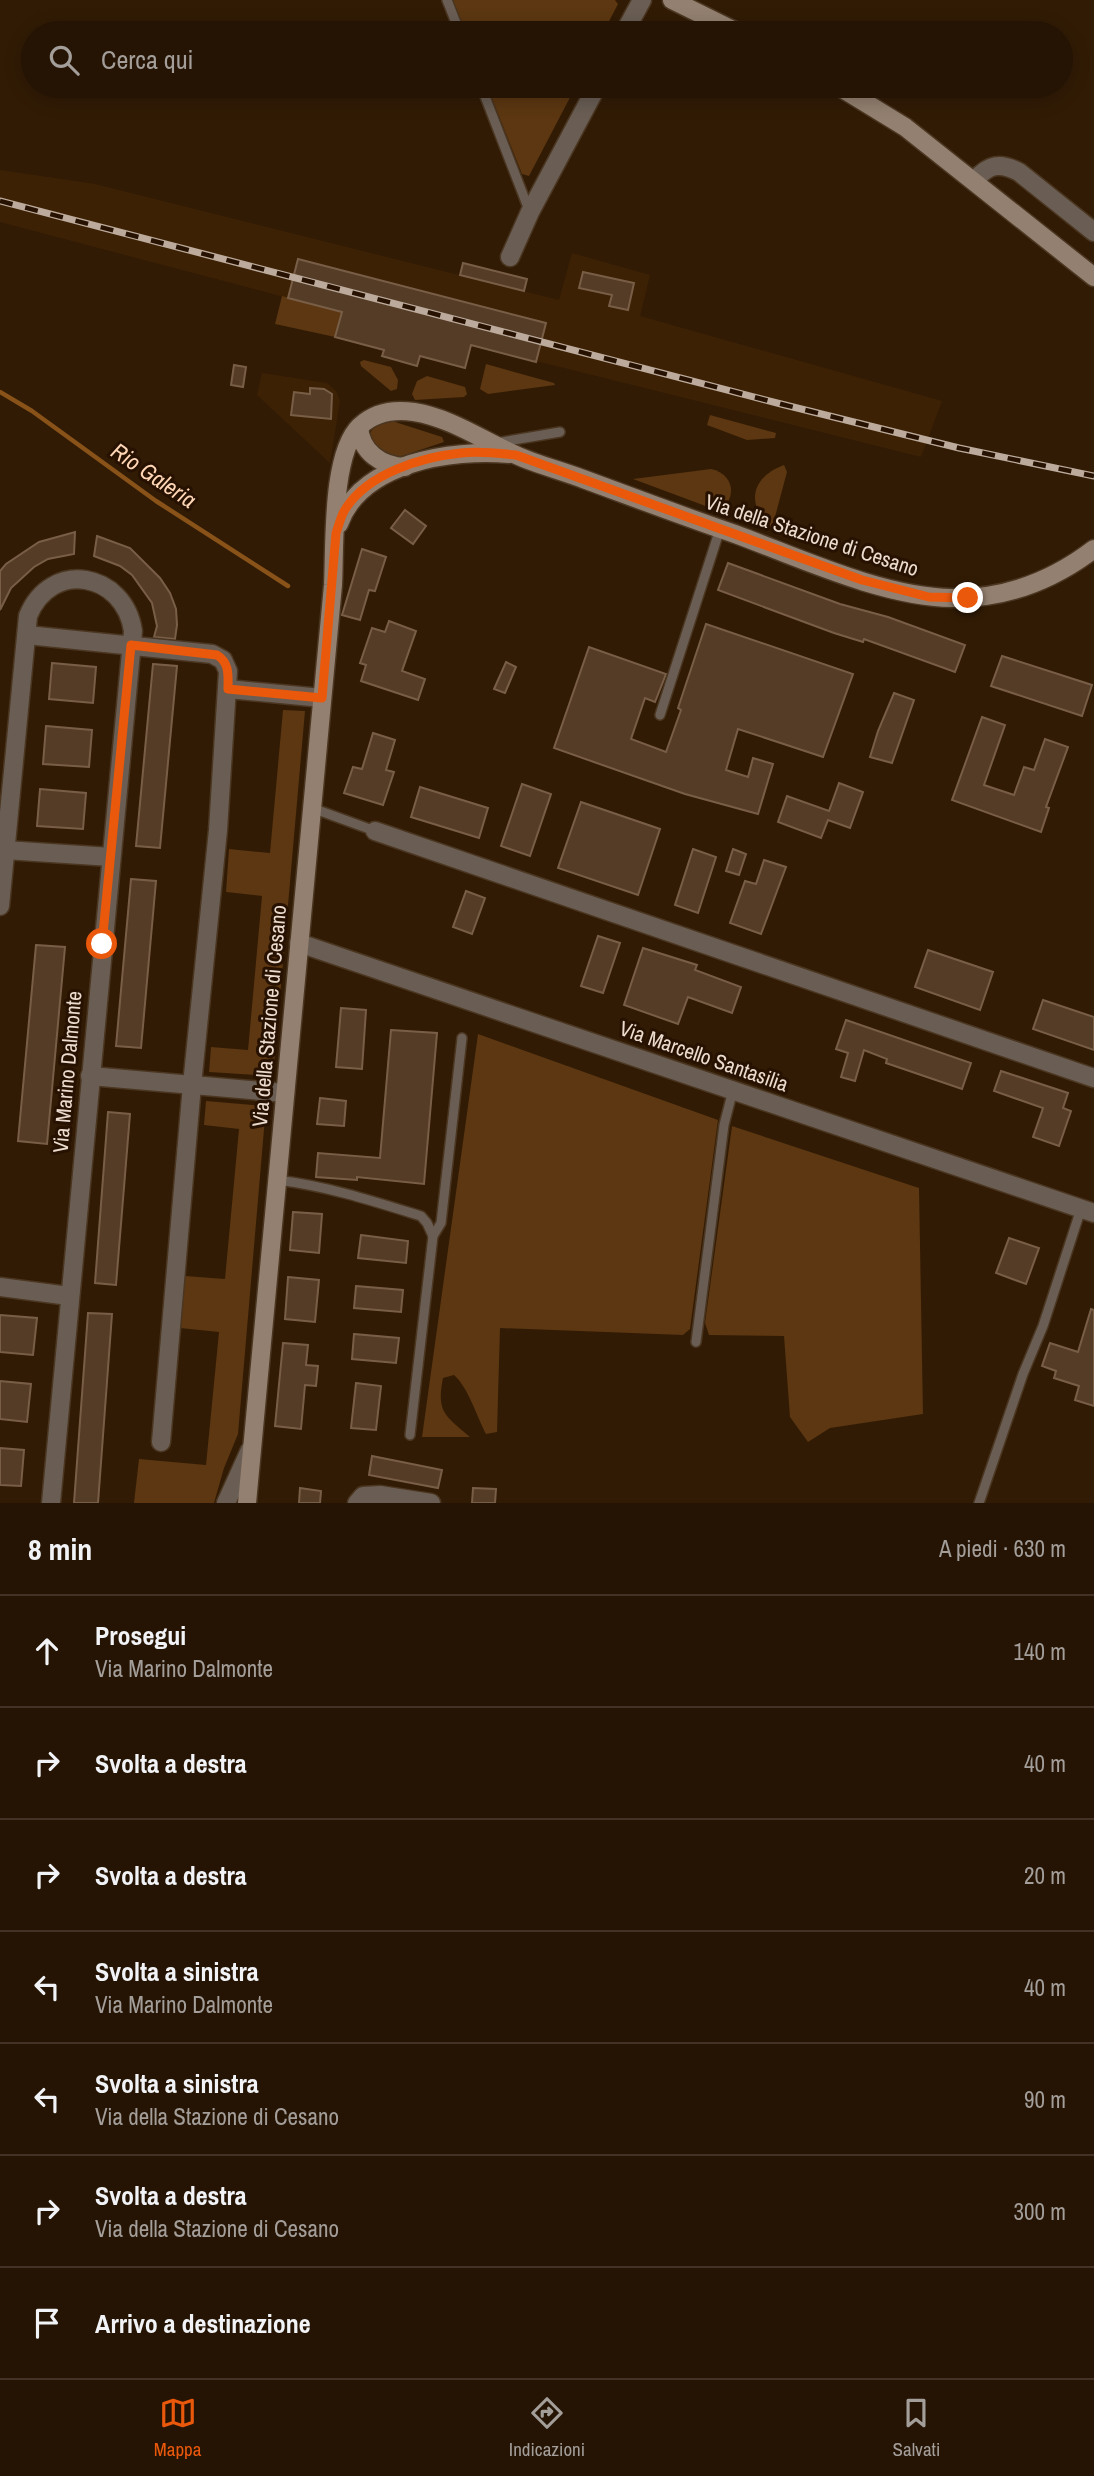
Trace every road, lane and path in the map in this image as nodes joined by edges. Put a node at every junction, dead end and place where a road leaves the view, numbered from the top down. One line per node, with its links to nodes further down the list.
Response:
1 (447, 0): 4 (lane)
2 (642, 0): 5 (street)
3 (672, 0): 6 (street)
4 (455, 21)
5 (631, 21)
6 (715, 21)
7 (486, 98): 11 (lane)
8 (591, 98): 11 (street)
9 (858, 98): 10 (street)
10 (975, 180): 12 (street); 14 (street)
11 (530, 212): 13 (street)
12 (1094, 232)
13 (510, 257)
14 (1094, 277)
15 (359, 427): 17 (street, Via della Stazione di Cesano); 19 (street); 21 (street, Via della Stazione di Cesano)
16 (560, 432): 17 (lane)
17 (496, 443): 18 (street, Via della Stazione di Cesano)
18 (516, 455): 19 (street, Via della Stazione di Cesano); 20 (street, Via della Stazione di Cesano)
19 (405, 467): 21 (street, Via della Stazione di Cesano)
20 (720, 530): 22 (street, Via della Stazione di Cesano); 27 (lane)
21 (336, 533): 26 (street, Via della Stazione di Cesano)
22 (1094, 549)
23 (27, 635): 24 (street); 24 (street, Via Marino Dalmonte); 30 (street, Via Marino Dalmonte)
24 (131, 645): 25 (street); 31 (street, Via Marino Dalmonte)
25 (228, 689): 26 (street); 37 (street)
26 (322, 698): 28 (street, Via della Stazione di Cesano)
27 (660, 715)
28 (312, 808): 29 (lane); 33 (street, Via della Stazione di Cesano)
29 (375, 831): 36 (street)
30 (5, 850): 31 (street); 32 (street, Via Marino Dalmonte)
31 (111, 857): 35 (street, Via Marino Dalmonte)
32 (0, 906)
33 (299, 943): 38 (street, Via Marcello Santasilia); 39 (street, Via della Stazione di Cesano)
34 (462, 1038): 42 (lane)
35 (90, 1076): 37 (street); 44 (street, Via Marino Dalmonte)
36 (1094, 1078)
37 (192, 1085): 39 (street); 47 (street)
38 (733, 1090): 41 (street, Via Marcello Santasilia); 45 (lane)
39 (284, 1093): 40 (street, Via della Stazione di Cesano)
40 (277, 1180): 42 (lane); 48 (street, Via della Stazione di Cesano)
41 (1087, 1211): 54 (lane)
42 (433, 1236): 46 (lane)
43 (0, 1287): 44 (street)
44 (69, 1296): 49 (street, Via Marino Dalmonte)
45 (696, 1342)
46 (410, 1435)
47 (161, 1442)
48 (253, 1444): 50 (street); 51 (street, Via della Stazione di Cesano)
49 (51, 1503)
50 (226, 1503)
51 (247, 1503)
52 (357, 1503): 53 (street)
53 (431, 1503)
54 (979, 1503)

